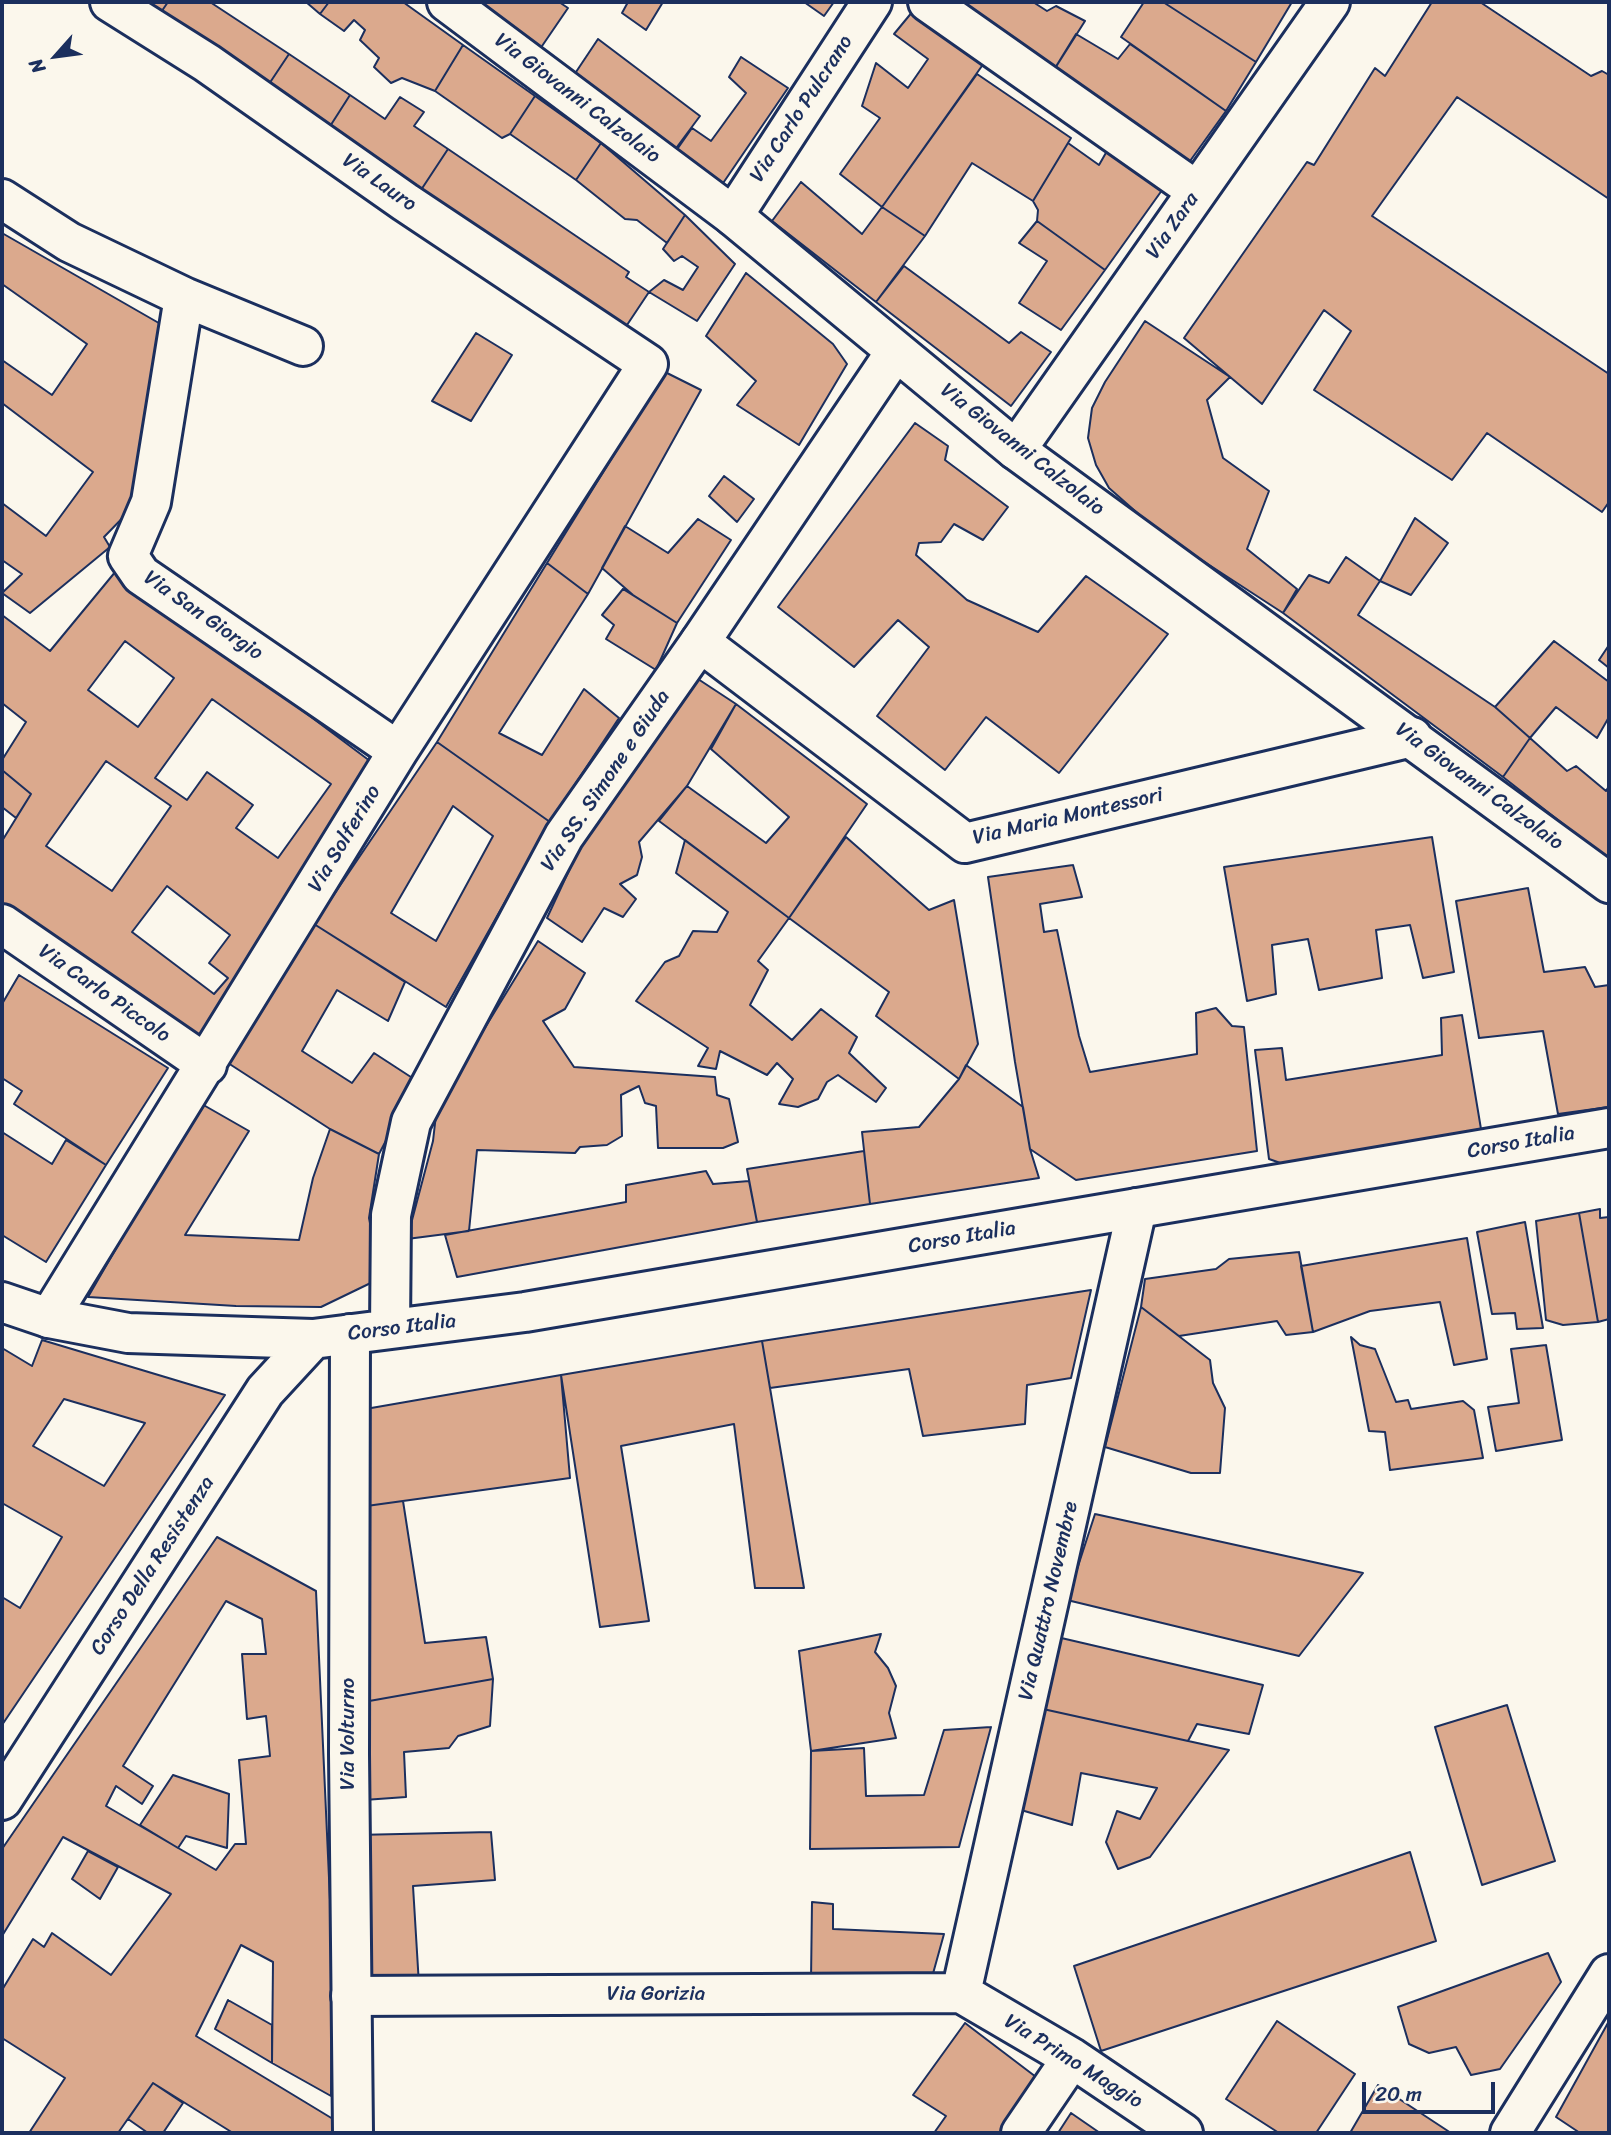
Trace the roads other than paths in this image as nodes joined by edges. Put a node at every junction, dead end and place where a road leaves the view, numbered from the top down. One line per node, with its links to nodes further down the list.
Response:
1 (110, 2): 12 (street, Via Lauro)
2 (447, 2): 8 (street, Via Giovanni Calzolaio)
3 (872, 2): 8 (street, Via Carlo Pulcrano)
4 (928, 2): 6 (street)
5 (1330, 2): 6 (street, Via Zara)
6 (1197, 191): 13 (street, Via Zara)
7 (2, 199): 9 (street)
8 (733, 216): 11 (street, Via Giovanni Calzolaio)
9 (184, 297): 10 (street); 16 (street, Via San Giorgio)
10 (303, 346)
11 (896, 351): 13 (street, Via Giovanni Calzolaio); 14 (street, Via SS. Simone e Giuda)
12 (648, 364): 16 (street, Via Solferino)
13 (1016, 450): 15 (street, Via Giovanni Calzolaio)
14 (701, 642): 15 (street, Via Maria Montessori); 24 (street, Via SS. Simone e Giuda)
15 (1412, 737): 17 (street, Via Giovanni Calzolaio)
16 (398, 751): 19 (street, Via Solferino)
17 (1609, 883)
18 (7, 940): 19 (street, Via Carlo Piccolo)
19 (207, 1065): 23 (street, Via Solferino)
20 (1609, 1128): 21 (street, Corso Italia)
21 (1137, 1209): 24 (street, Corso Italia); 28 (street, Via Quattro Novembre)
22 (2, 1302): 23 (street, Corso Italia)
23 (49, 1318): 25 (street, Corso Italia)
24 (390, 1329): 25 (street, Corso Italia)
25 (331, 1336): 26 (street, Corso Della Resistenza); 29 (street, Via Volturno)
26 (2, 1800)
27 (1609, 1974): 34 (street)
28 (961, 1993): 29 (street, Via Gorizia); 30 (street, Via Primo Maggio)
29 (351, 1996): 31 (street, Via Volturno)
30 (1072, 2058): 32 (street); 33 (street, Via Primo Maggio)
31 (354, 2133)
32 (1021, 2133)
33 (1183, 2133)
34 (1510, 2133)

